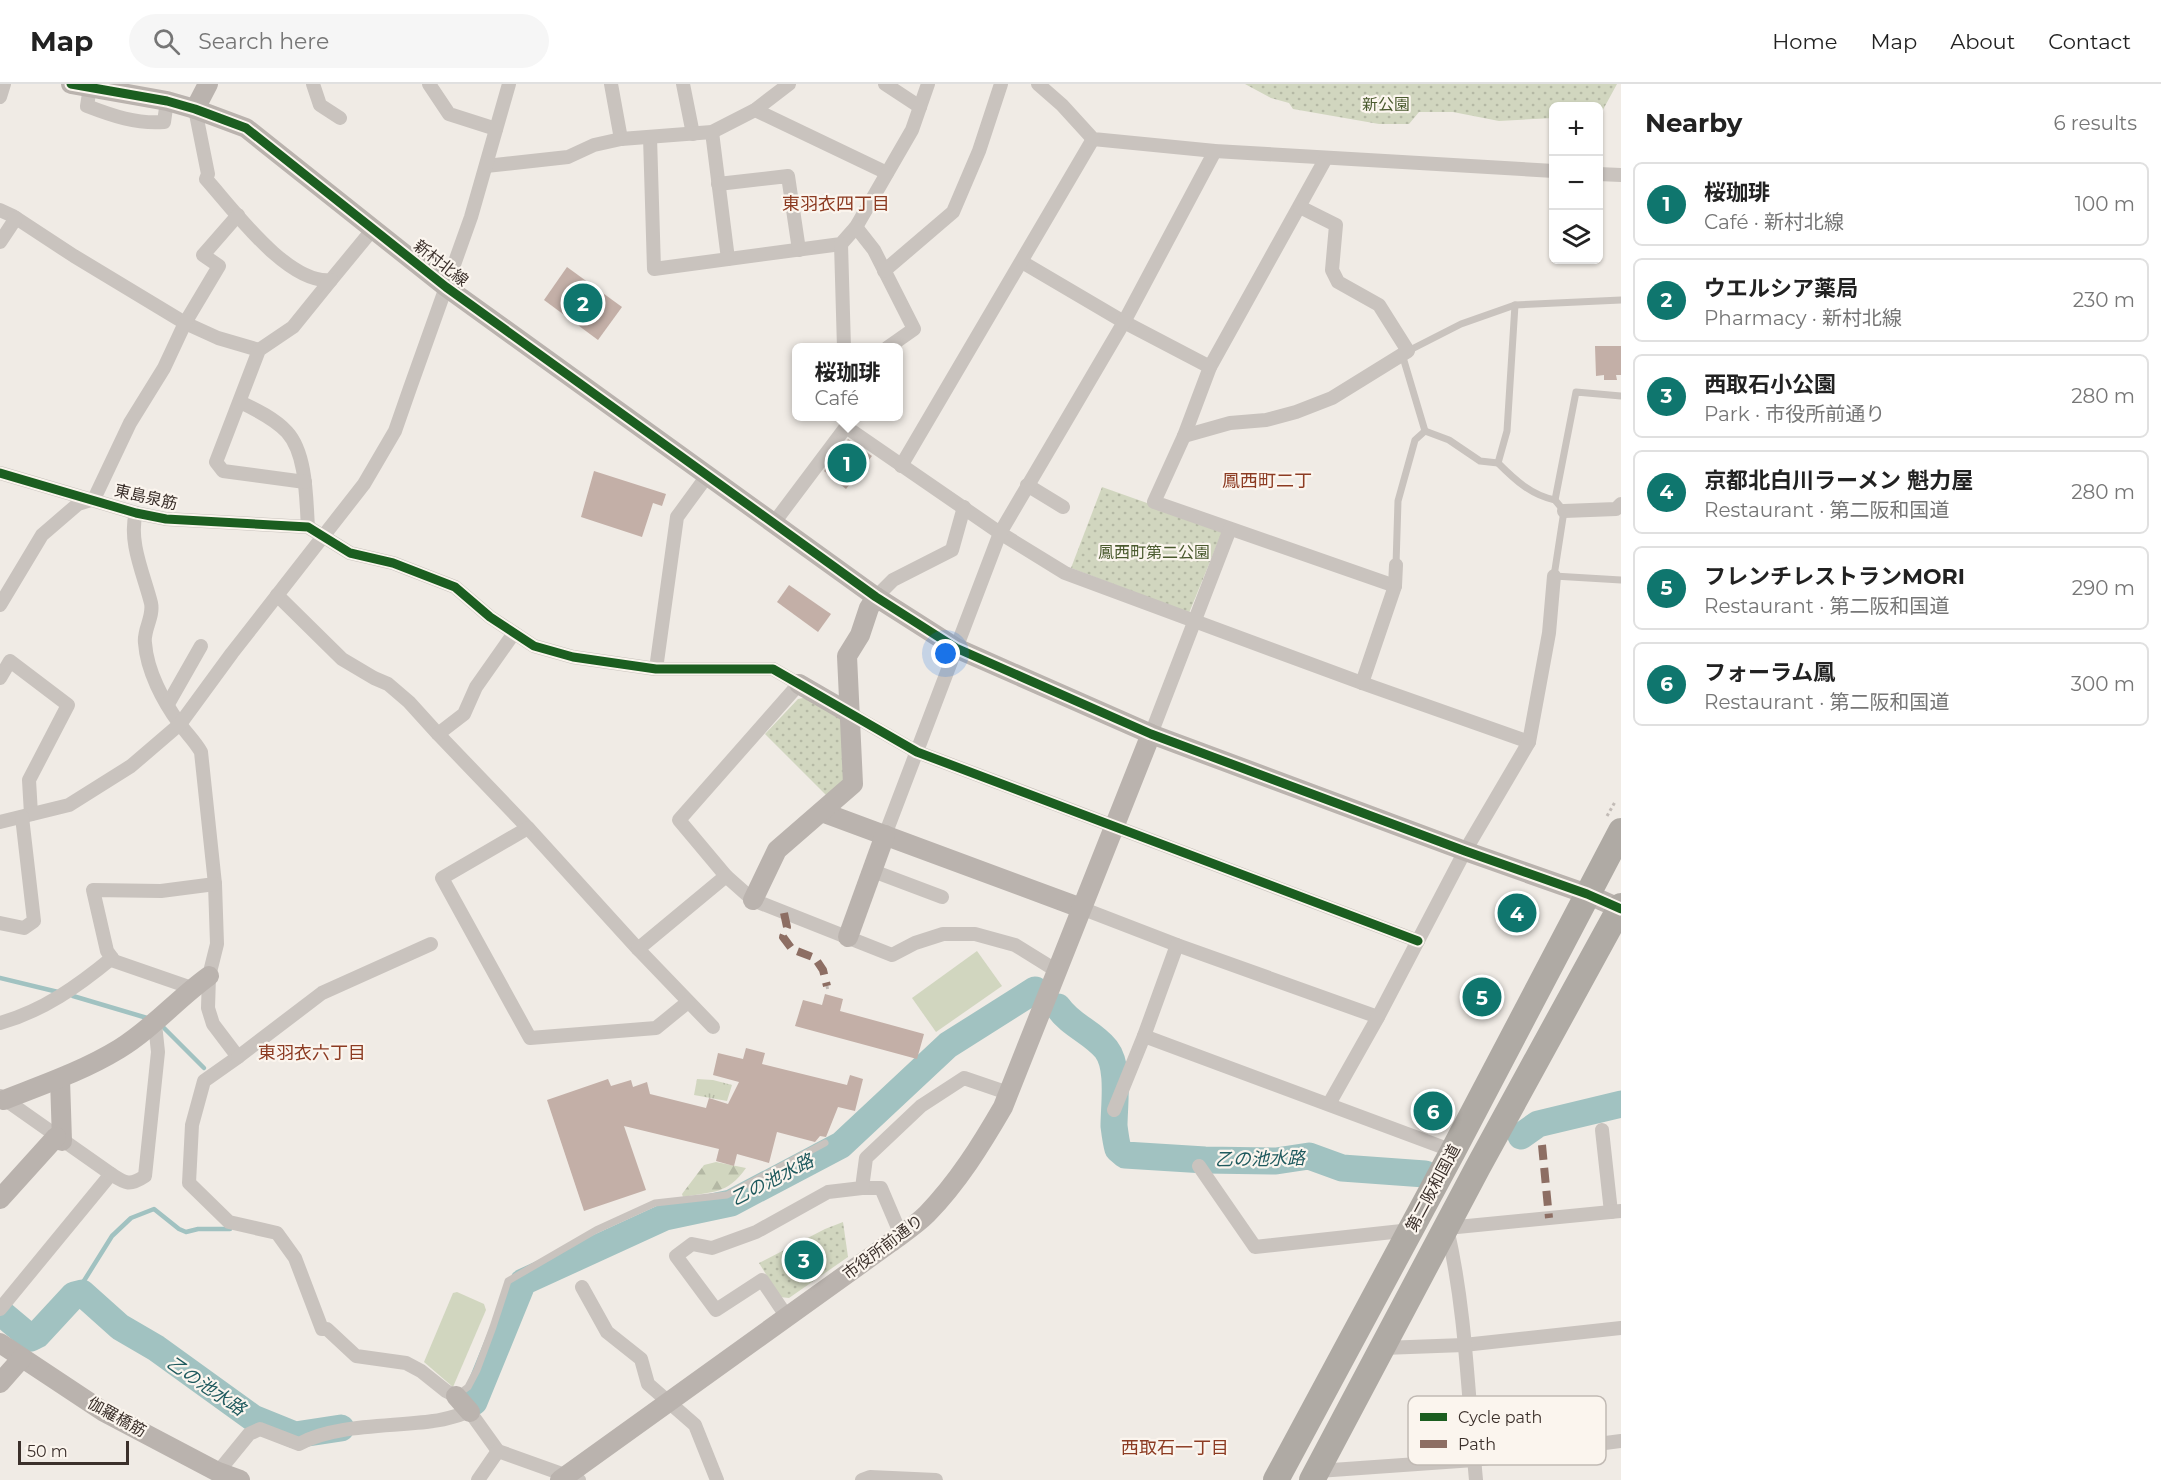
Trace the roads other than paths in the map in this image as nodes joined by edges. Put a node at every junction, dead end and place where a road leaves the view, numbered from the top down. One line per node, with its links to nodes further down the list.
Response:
1 (4, 84): 14 (street)
2 (71, 84): 16 (street, 新村北線)
3 (208, 84): 16 (street)
4 (313, 84): 18 (street)
5 (429, 84): 19 (street)
6 (509, 84): 19 (street)
7 (612, 84): 23 (street)
8 (683, 84): 21 (street)
9 (789, 84): 17 (street)
10 (885, 84): 15 (street)
11 (928, 84): 15 (street)
12 (1001, 84): 44 (street)
13 (1038, 84): 24 (street)
14 (0, 97)
15 (920, 106): 29 (street)
16 (195, 108): 35 (street); 38 (street, 新村北線)
17 (755, 110): 20 (street); 29 (street)
18 (340, 118)
19 (496, 129): 27 (street)
20 (712, 132): 21 (street); 32 (street)
21 (693, 134): 22 (street)
22 (650, 138): 23 (street); 42 (street)
23 (621, 139): 27 (street)
24 (1094, 139): 25 (street); 43 (street)
25 (1215, 152): 26 (street); 49 (street)
26 (1326, 158): 28 (street); 33 (street)
27 (486, 166): 46 (street)
28 (1549, 171)
29 (888, 173): 37 (street)
30 (1603, 174): 31 (street)
31 (1621, 175)
32 (718, 184): 41 (street); 42 (street)
33 (1300, 207): 54 (street); 55 (street)
34 (0, 210): 36 (street)
35 (238, 215): 45 (street); 50 (street)
36 (16, 218): 39 (street); 50 (street)
37 (856, 227): 40 (street); 44 (street)
38 (373, 229): 45 (street); 46 (street, 新村北線)
39 (0, 242)
40 (841, 244): 41 (street); 51 (street)
41 (799, 250): 42 (street)
42 (728, 259)
43 (1022, 262): 49 (street); 61 (street)
44 (884, 271): 52 (street)
45 (332, 280): 53 (street)
46 (446, 287): 63 (street, 新村北線); 77 (street)
47 (1621, 300): 48 (lane)
48 (1515, 305): 54 (lane); 60 (lane)
49 (1124, 322): 55 (street); 65 (street)
50 (185, 323): 53 (street); 66 (street)
51 (844, 343)
52 (894, 343)
53 (259, 350): 57 (street)
54 (1405, 353): 58 (lane); 59 (street)
55 (1210, 367): 59 (street)
56 (1621, 396): 67 (lane)
57 (240, 402): 64 (street); 64 (street)
58 (1425, 431): 60 (lane); 78 (lane)
59 (1184, 436): 75 (street)
60 (1497, 463): 67 (lane)
61 (901, 466): 69 (street); 73 (street)
62 (0, 473): 66 (street, 東島泉筋)
63 (707, 476): 73 (street, 新村北線); 89 (street)
64 (305, 482): 74 (street)
65 (1028, 485): 70 (street); 76 (street)
66 (94, 499): 72 (street, 東島泉筋); 84 (street)
67 (1555, 500): 71 (lane)
68 (1621, 504): 71 (street)
69 (964, 507): 76 (street); 83 (street)
70 (1063, 507)
71 (1564, 511): 79 (lane)
72 (136, 513): 74 (street, 東島泉筋); 93 (street)
73 (771, 522): 83 (street, 新村北線)
74 (308, 527): 77 (street)
75 (1230, 529): 81 (street); 85 (street)
76 (1000, 533): 85 (street); 88 (street)
77 (323, 537): 82 (street); 86 (street)
78 (1396, 565): 81 (street)
79 (1554, 576): 80 (lane); 98 (street)
80 (1621, 580)
81 (1395, 586): 91 (street)
82 (277, 595): 95 (street); 96 (street)
83 (876, 597): 88 (street, 新村北線); 94 (street)
84 (0, 605)
85 (1196, 621): 91 (street); 97 (street)
86 (514, 633): 89 (street); 96 (street)
87 (201, 646): 93 (street)
88 (956, 648): 97 (street, 新村北線); 99 (street)
89 (656, 669): 92 (street)
90 (0, 678): 101 (street)
91 (1362, 683): 98 (street)
92 (799, 684): 94 (street); 109 (street)
93 (168, 704): 95 (street)
94 (849, 713): 99 (street); 100 (street)
95 (180, 724): 101 (street); 110 (street)
96 (438, 734): 104 (street)
97 (1151, 734): 103 (street, 市役所前通り); 107 (street, 新村北線)
98 (1529, 742): 107 (street)
99 (917, 752): 103 (street); 106 (street)
100 (822, 812): 106 (street); 113 (street)
101 (26, 816): 102 (street); 116 (street)
102 (0, 822)
103 (1115, 827): 114 (street, 市役所前通り); 118 (street)
104 (528, 828): 121 (street); 126 (street)
105 (1621, 831): 111 (highway, 第二阪和国道)
106 (885, 835): 108 (street); 114 (street)
107 (1465, 852): 111 (street, 新村北線); 118 (street)
108 (873, 871): 112 (street); 117 (street)
109 (726, 876): 113 (street); 121 (street)
110 (215, 884): 122 (street); 124 (street)
111 (1587, 894): 115 (street, 新村北線); 141 (highway, 第二阪和国道)
112 (942, 897)
113 (753, 900): 117 (street)
114 (1081, 908): 120 (street); 123 (street, 市役所前通り)
115 (1621, 908): 147 (highway, 第二阪和国道)
116 (0, 923)
117 (848, 937): 123 (street)
118 (1418, 941): 127 (street)
119 (431, 944): 132 (street)
120 (1177, 945): 127 (street); 131 (street)
121 (638, 949): 126 (street)
122 (112, 958): 125 (street); 129 (street)
123 (1057, 971): 134 (street, 市役所前通り)
124 (209, 976): 125 (street); 132 (street)
125 (192, 988): 128 (street)
126 (688, 1002): 130 (street)
127 (1378, 1017): 136 (street)
128 (157, 1022): 133 (street); 143 (street)
129 (0, 1023)
130 (713, 1028)
131 (1144, 1036): 136 (street); 137 (street)
132 (238, 1057): 159 (street)
133 (60, 1078): 135 (street); 139 (street)
134 (1008, 1093): 144 (street); 149 (street, 市役所前通り)
135 (2, 1098): 139 (street)
136 (1329, 1104): 141 (street)
137 (1114, 1110)
138 (1602, 1130): 146 (street)
139 (59, 1139): 143 (street); 145 (street)
140 (825, 1143): 159 (lane)
141 (1453, 1151): 148 (highway, 第二阪和国道)
142 (1199, 1166): 148 (street)
143 (111, 1174): 151 (street)
144 (862, 1188): 149 (street); 152 (street)
145 (0, 1199)
146 (1616, 1211): 147 (street)
147 (1447, 1228): 155 (street); 156 (highway, 第二阪和国道)
148 (1411, 1230): 176 (highway, 第二阪和国道)
149 (901, 1235): 152 (street, 市役所前通り)
150 (582, 1287): 161 (street)
151 (1, 1305)
152 (787, 1317): 161 (street, 市役所前通り)
153 (1621, 1328): 155 (street)
154 (0, 1343): 157 (street, 伽羅橋筋)
155 (1464, 1345): 156 (street); 160 (street)
156 (1383, 1348): 169 (highway, 第二阪和国道)
157 (22, 1358): 158 (street); 168 (street, 伽羅橋筋)
158 (0, 1383)
159 (456, 1396): 162 (street)
160 (1468, 1396)
161 (669, 1402): 170 (street, 市役所前通り); 173 (street)
162 (470, 1412): 165 (street); 168 (street)
163 (1621, 1441): 164 (street)
164 (1606, 1443)
165 (498, 1451): 170 (street); 172 (street)
166 (1421, 1465): 169 (street)
167 (1474, 1465): 177 (street)
168 (218, 1472): 171 (street, 伽羅橋筋)
169 (1315, 1475)
170 (569, 1478)
171 (240, 1480)
172 (478, 1480)
173 (717, 1480)
174 (862, 1480): 175 (street)
175 (936, 1480)
176 (1276, 1480)
177 (1476, 1480)

